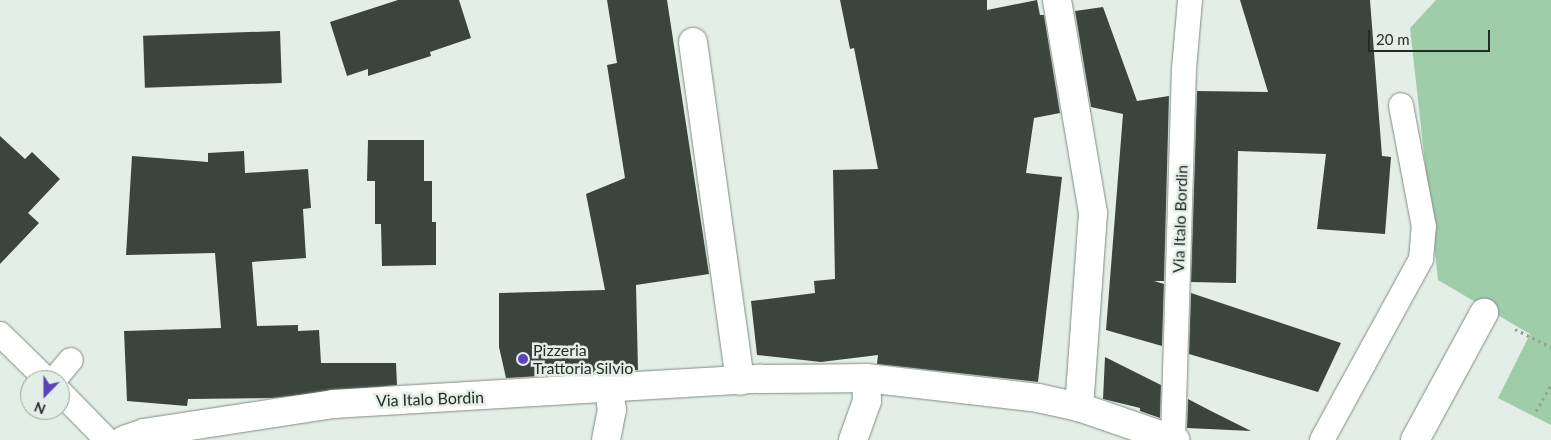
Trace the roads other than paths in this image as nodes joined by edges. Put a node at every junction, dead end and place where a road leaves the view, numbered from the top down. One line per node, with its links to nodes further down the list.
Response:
1 (1057, 0): 14 (street)
2 (1190, 0): 19 (lane, Via Italo Bordin)
3 (693, 42): 11 (street)
4 (1401, 105): 20 (lane)
5 (1484, 313): 21 (street)
6 (0, 334): 8 (lane)
7 (70, 360): 9 (lane)
8 (37, 370)
9 (62, 370)
10 (866, 378): 11 (street, Via Italo Bordin); 14 (street, Via Italo Bordin); 18 (street)
11 (740, 381): 12 (street, Via Italo Bordin)
12 (609, 390): 16 (street, Via Italo Bordin); 17 (street)
13 (70, 402): 15 (lane)
14 (1078, 407): 19 (street, Via Italo Bordin)
15 (107, 440)
16 (124, 440)
17 (606, 440)
18 (853, 440)
19 (1174, 440)
20 (1322, 440)
21 (1415, 440)

